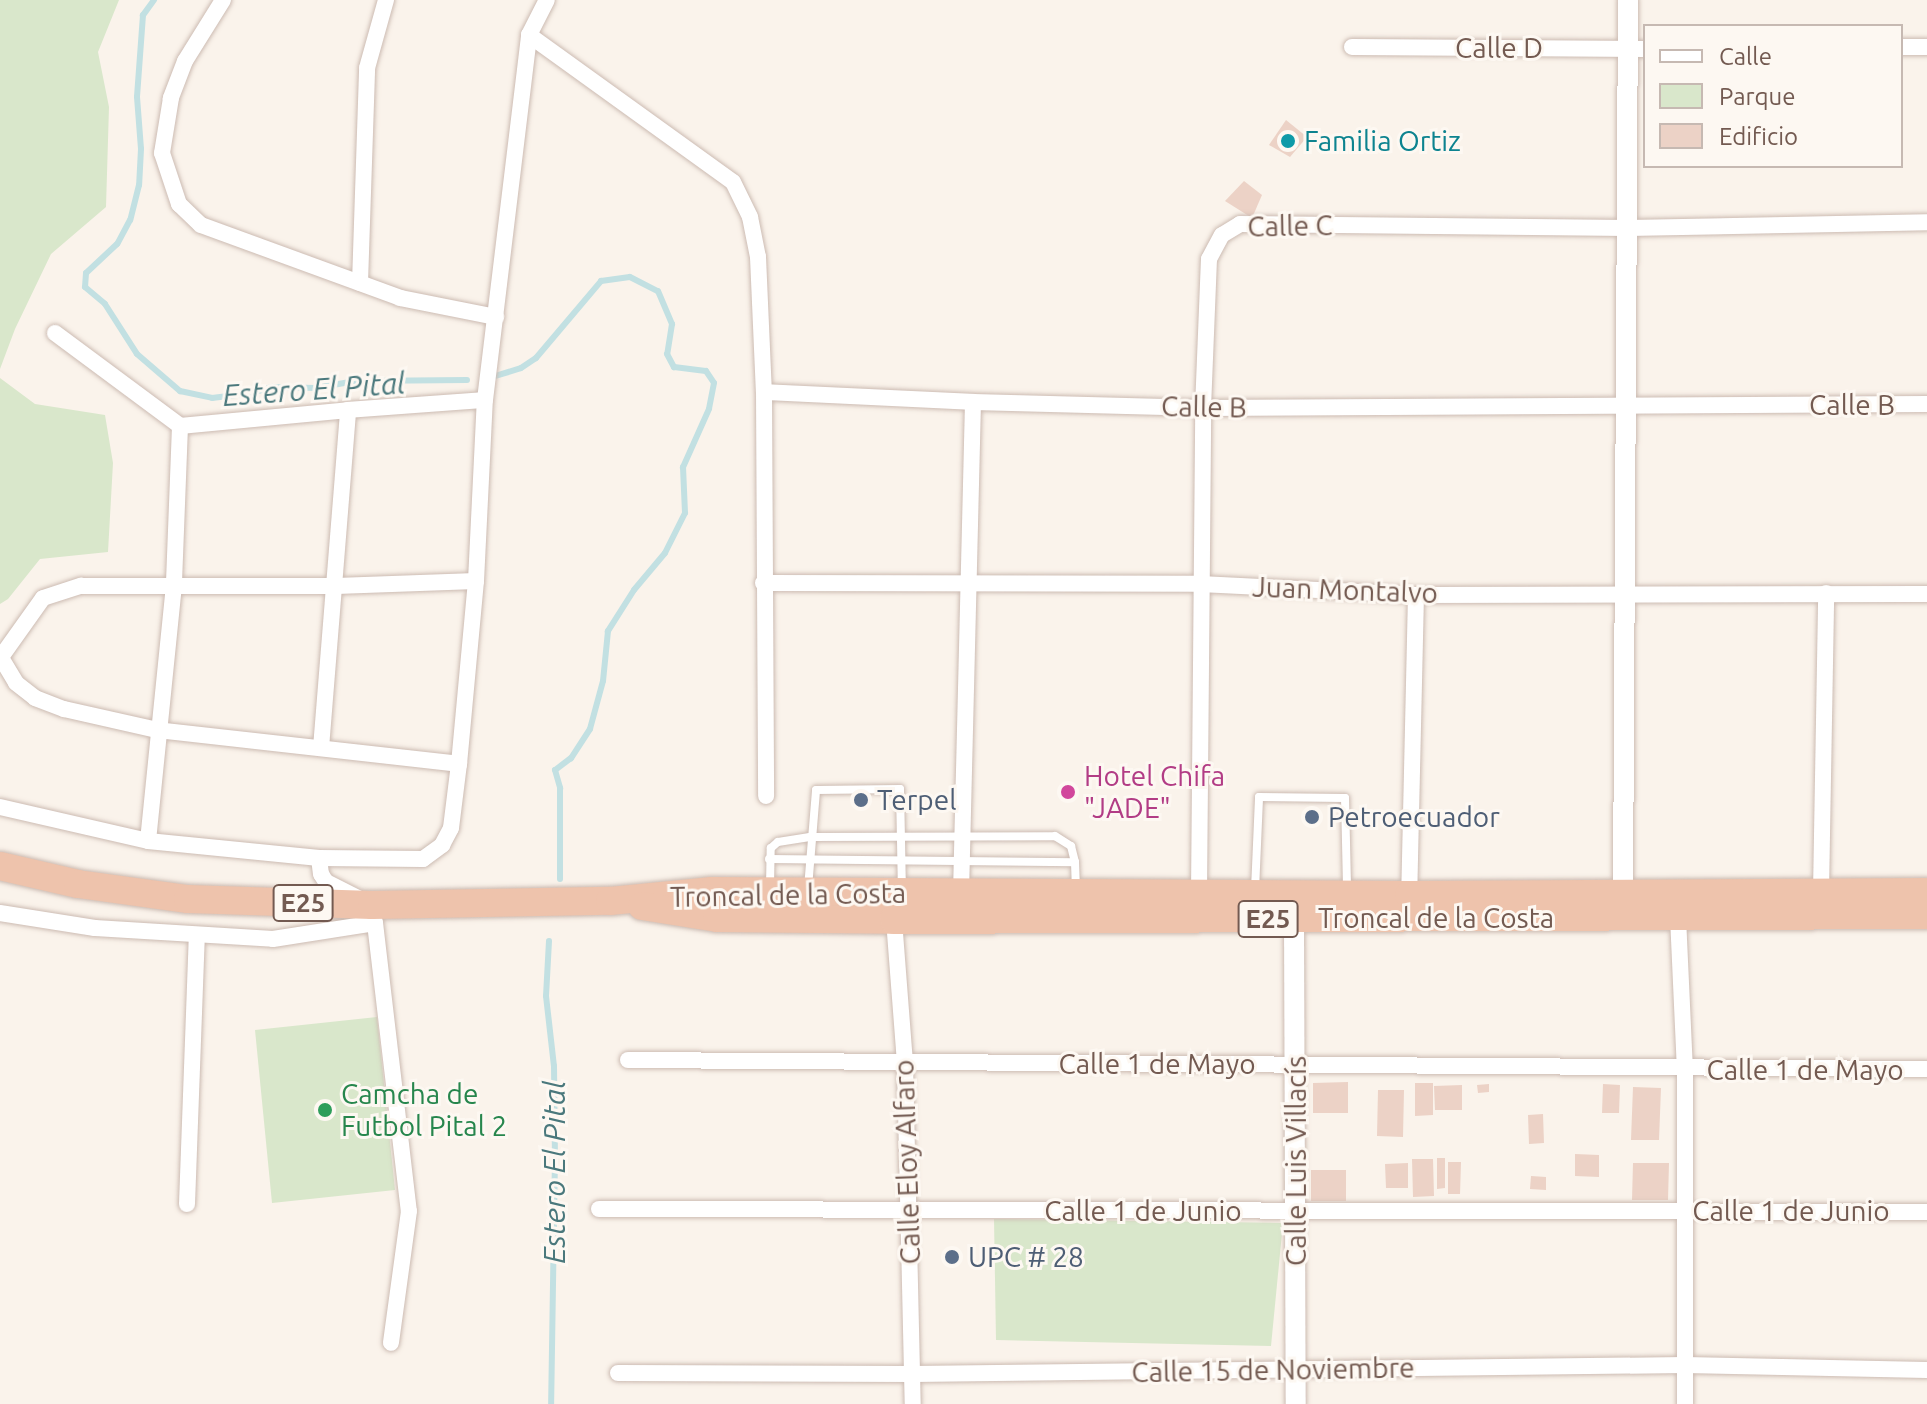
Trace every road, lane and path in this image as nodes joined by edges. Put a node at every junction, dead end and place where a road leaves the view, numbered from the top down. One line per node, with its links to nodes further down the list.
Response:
1 (223, 0): 12 (street)
2 (386, 0): 12 (street)
3 (547, 0): 5 (street)
4 (1628, 0): 9 (street)
5 (529, 35): 13 (street); 15 (street)
6 (1352, 47): 9 (street, Calle D)
7 (1903, 47): 8 (street)
8 (1927, 47)
9 (1636, 49): 11 (street)
10 (1927, 222): 11 (street, Calle C)
11 (1628, 228): 19 (street); 20 (street, Calle C)
12 (360, 283): 13 (street)
13 (496, 317): 16 (street)
14 (55, 333): 22 (street)
15 (764, 392): 17 (street, Calle B); 24 (street)
16 (485, 400): 21 (street); 23 (street)
17 (973, 402): 20 (street, Calle B); 28 (street)
18 (1927, 404): 19 (street, Calle B)
19 (1625, 407): 20 (street, Calle B); 29 (street)
20 (1203, 408): 25 (street, Calle C)
21 (348, 410): 22 (street); 27 (street)
22 (180, 426): 26 (street)
23 (476, 581): 27 (street); 36 (street)
24 (763, 583): 28 (street, Juan Montalvo); 37 (street)
25 (1200, 584): 28 (street, Juan Montalvo); 32 (street, Juan Montalvo); 56 (street, Calle C)
26 (174, 585): 27 (street); 33 (street); 34 (street)
27 (336, 586): 35 (street)
28 (967, 586): 40 (street)
29 (1625, 592): 30 (street, Juan Montalvo); 32 (street, Juan Montalvo); 58 (street)
30 (1826, 593): 31 (street, Juan Montalvo); 52 (street)
31 (1927, 594)
32 (1416, 595): 61 (street)
33 (0, 656): 34 (street)
34 (157, 730): 35 (street); 42 (street)
35 (321, 748): 36 (street)
36 (459, 764): 43 (street)
37 (766, 796)
38 (0, 807): 42 (street)
39 (902, 835): 40 (lane); 41 (lane); 41 (lane); 46 (lane)
40 (962, 835): 47 (street); 48 (lane)
41 (810, 837): 44 (lane); 45 (lane)
42 (148, 841): 43 (street)
43 (319, 858): 64 (street)
44 (769, 859): 45 (lane); 50 (lane)
45 (809, 859): 46 (lane); 51 (lane)
46 (901, 861): 47 (lane); 62 (lane)
47 (961, 861): 48 (lane); 54 (street)
48 (1075, 862): 55 (lane)
49 (0, 866): 64 (highway, Troncal de la Costa / E25)
50 (770, 891): 51 (highway, Troncal de la Costa / E25); 59 (highway, Troncal de la Costa / E25)
51 (808, 891): 62 (highway, Troncal de la Costa / E25)
52 (1821, 892): 53 (highway, Troncal de la Costa / E25); 58 (highway, Troncal de la Costa / E25)
53 (1927, 892)
54 (961, 893): 55 (highway, Troncal de la Costa / E25); 62 (highway, Troncal de la Costa / E25)
55 (1076, 893): 56 (highway, Troncal de la Costa / E25)
56 (1199, 894): 57 (highway, Troncal de la Costa / E25)
57 (1254, 894): 60 (highway, Troncal de la Costa / E25); 60 (lane)
58 (1623, 894): 61 (highway, Troncal de la Costa / E25)
59 (610, 901): 62 (highway, Troncal de la Costa / E25); 64 (highway, Troncal de la Costa / E25)
60 (1347, 905): 61 (highway, Troncal de la Costa / E25); 67 (highway, Troncal de la Costa / E25)
61 (1409, 906): 66 (highway, Troncal de la Costa / E25)
62 (898, 907): 67 (highway, Troncal de la Costa / E25); 70 (street, Calle Eloy Alfaro)
63 (0, 913): 68 (street)
64 (374, 914): 68 (street); 80 (street)
65 (1927, 915): 66 (highway, Troncal de la Costa / E25)
66 (1678, 917): 73 (street)
67 (1294, 919): 71 (street, Calle Luis Villacís)
68 (197, 935): 74 (street)
69 (628, 1060): 70 (street, Calle 1 de Mayo)
70 (905, 1064): 71 (street, Calle 1 de Mayo); 76 (street, Calle Eloy Alfaro)
71 (1296, 1064): 73 (street, Calle 1 de Mayo); 78 (street, Calle Luis Villacís)
72 (1927, 1069): 73 (street, Calle 1 de Mayo)
73 (1685, 1070): 77 (street)
74 (187, 1204)
75 (599, 1209): 76 (street, Calle 1 de Junio)
76 (909, 1211): 78 (street, Calle 1 de Junio); 85 (street, Calle Eloy Alfaro)
77 (1685, 1211): 78 (street, Calle 1 de Junio); 79 (street, Calle 1 de Junio); 81 (street)
78 (1296, 1212): 82 (street, Calle Luis Villacís)
79 (1927, 1212)
80 (391, 1343)
81 (1685, 1365): 82 (street, Calle 15 de Noviembre); 83 (street, Calle 15 de Noviembre); 88 (street)
82 (1296, 1370): 85 (street, Calle 15 de Noviembre); 87 (street, Calle Luis Villacís)
83 (1927, 1370)
84 (618, 1373): 85 (street, Calle 15 de Noviembre)
85 (913, 1374): 86 (street, Calle Eloy Alfaro)
86 (913, 1404)
87 (1296, 1404)
88 (1685, 1404)

